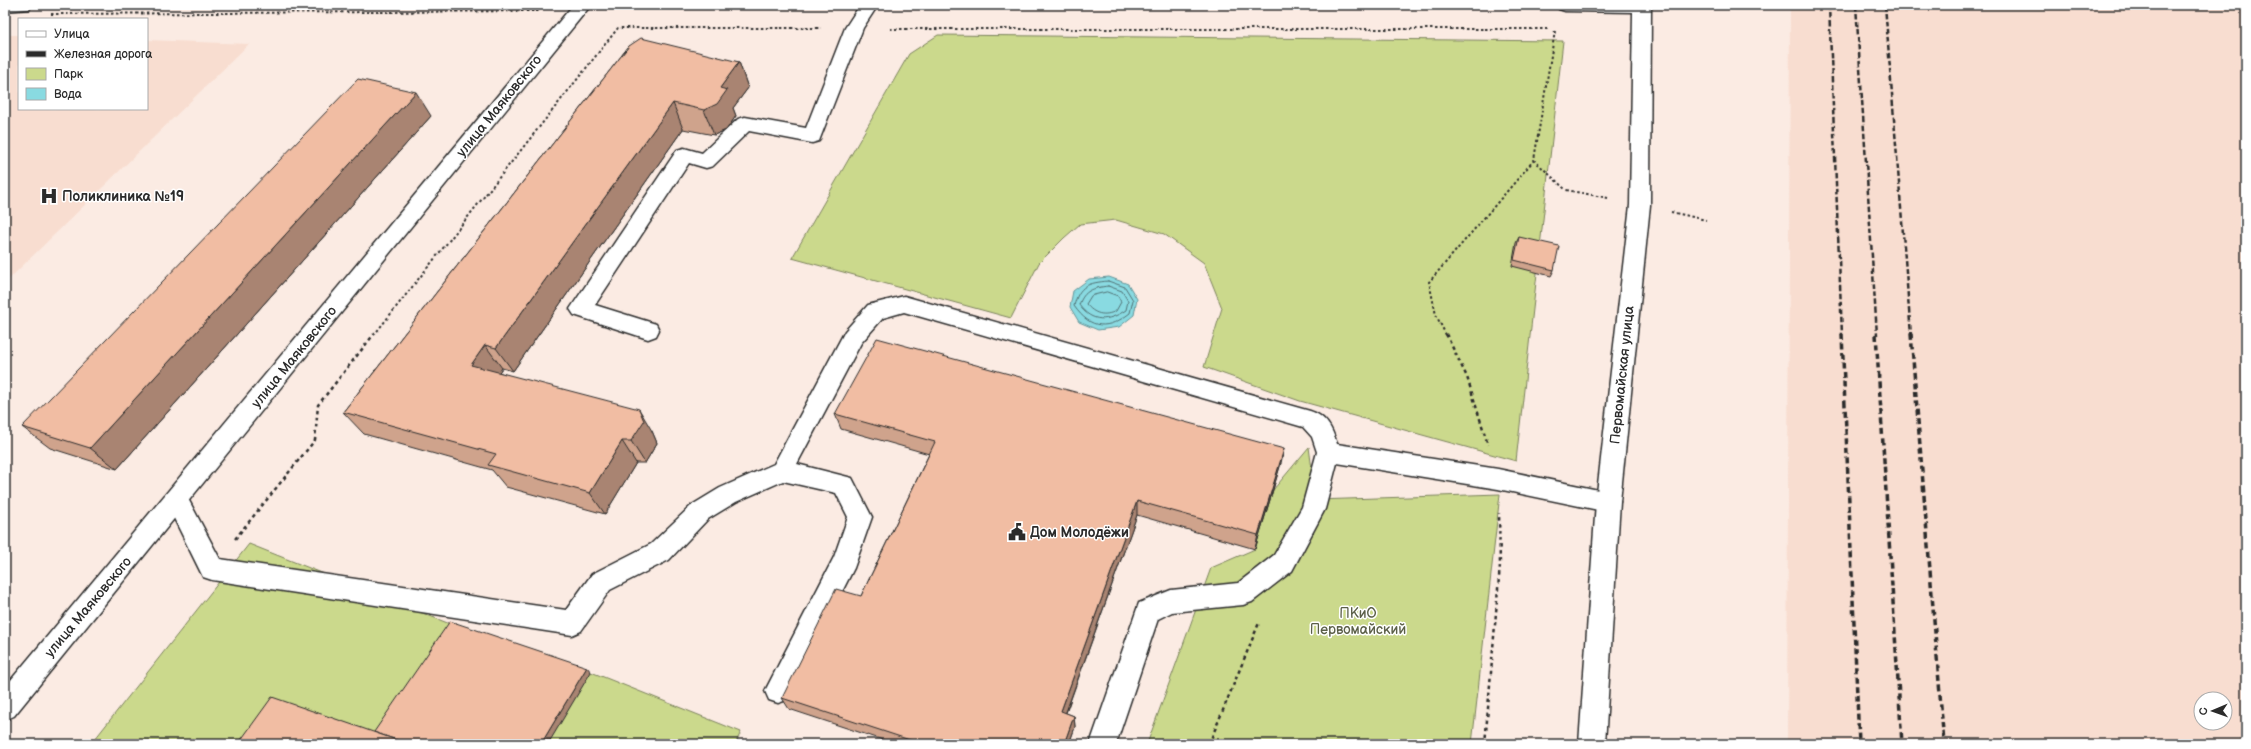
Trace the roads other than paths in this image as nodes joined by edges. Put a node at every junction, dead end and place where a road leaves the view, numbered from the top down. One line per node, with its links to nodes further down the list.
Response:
1 (5, 5): 2 (main road)
2 (23, 5)
3 (582, 5): 10 (main road, улица Маяковского)
4 (870, 5): 7 (main road)
5 (1564, 5): 6 (main road)
6 (1642, 6): 11 (main road, Первомайская улица)
7 (648, 330)
8 (1328, 452): 9 (main road); 11 (main road); 14 (main road)
9 (782, 471): 10 (main road); 12 (main road)
10 (177, 500): 13 (main road, улица Маяковского)
11 (1608, 502): 15 (main road, Первомайская улица)
12 (778, 691)
13 (5, 707)
14 (1103, 744)
15 (1592, 744)

